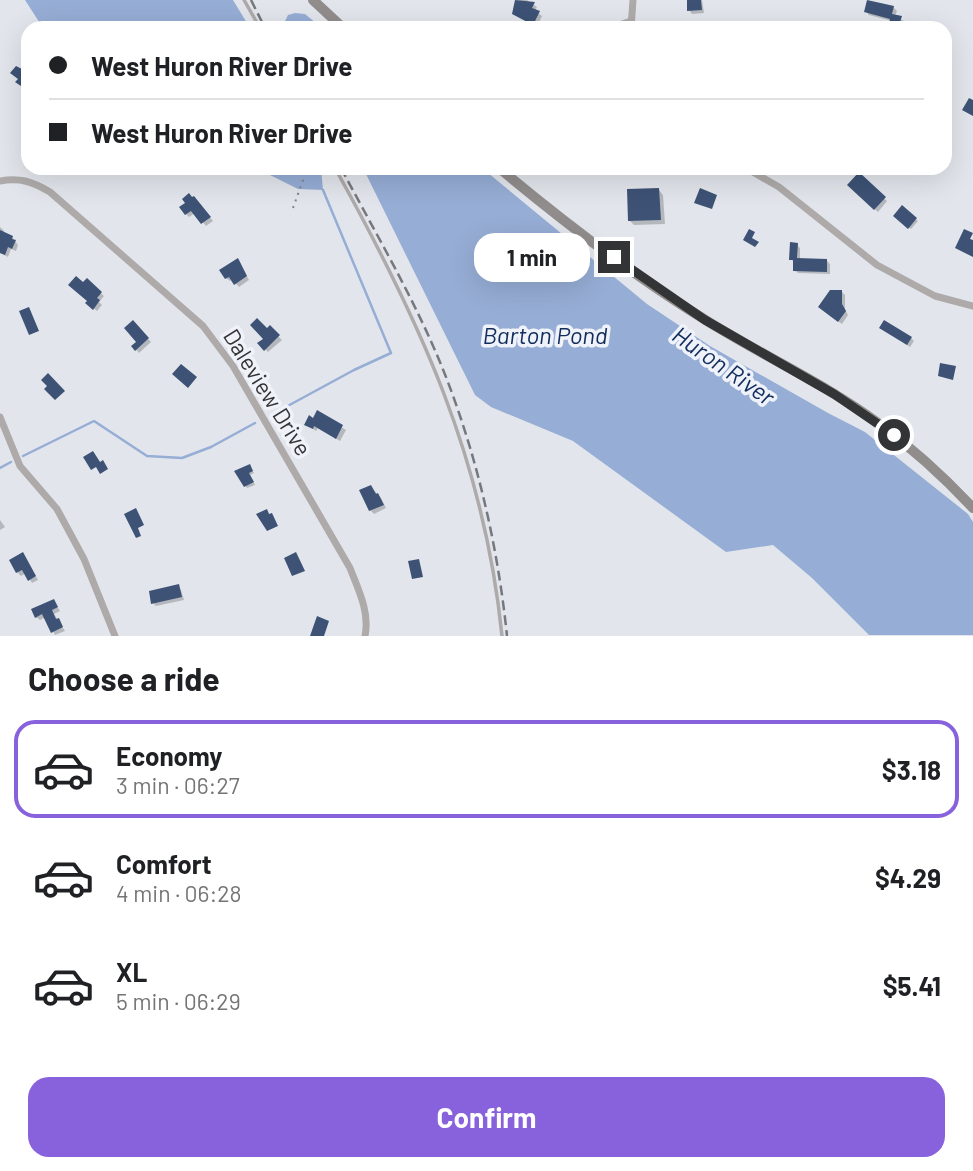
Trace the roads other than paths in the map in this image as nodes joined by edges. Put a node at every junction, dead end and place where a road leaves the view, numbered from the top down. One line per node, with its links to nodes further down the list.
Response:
1 (244, 0): 5 (lane)
2 (313, 0): 6 (street)
3 (633, 0): 4 (street)
4 (632, 19): 7 (lane)
5 (256, 21)
6 (336, 21)
7 (626, 21)
8 (339, 175): 17 (lane)
9 (507, 175): 14 (street)
10 (758, 175): 12 (street)
11 (0, 181): 16 (street, Daleview Drive)
12 (973, 306)
13 (0, 417): 15 (street)
14 (973, 508)
15 (115, 635)
16 (365, 635)
17 (502, 635)

